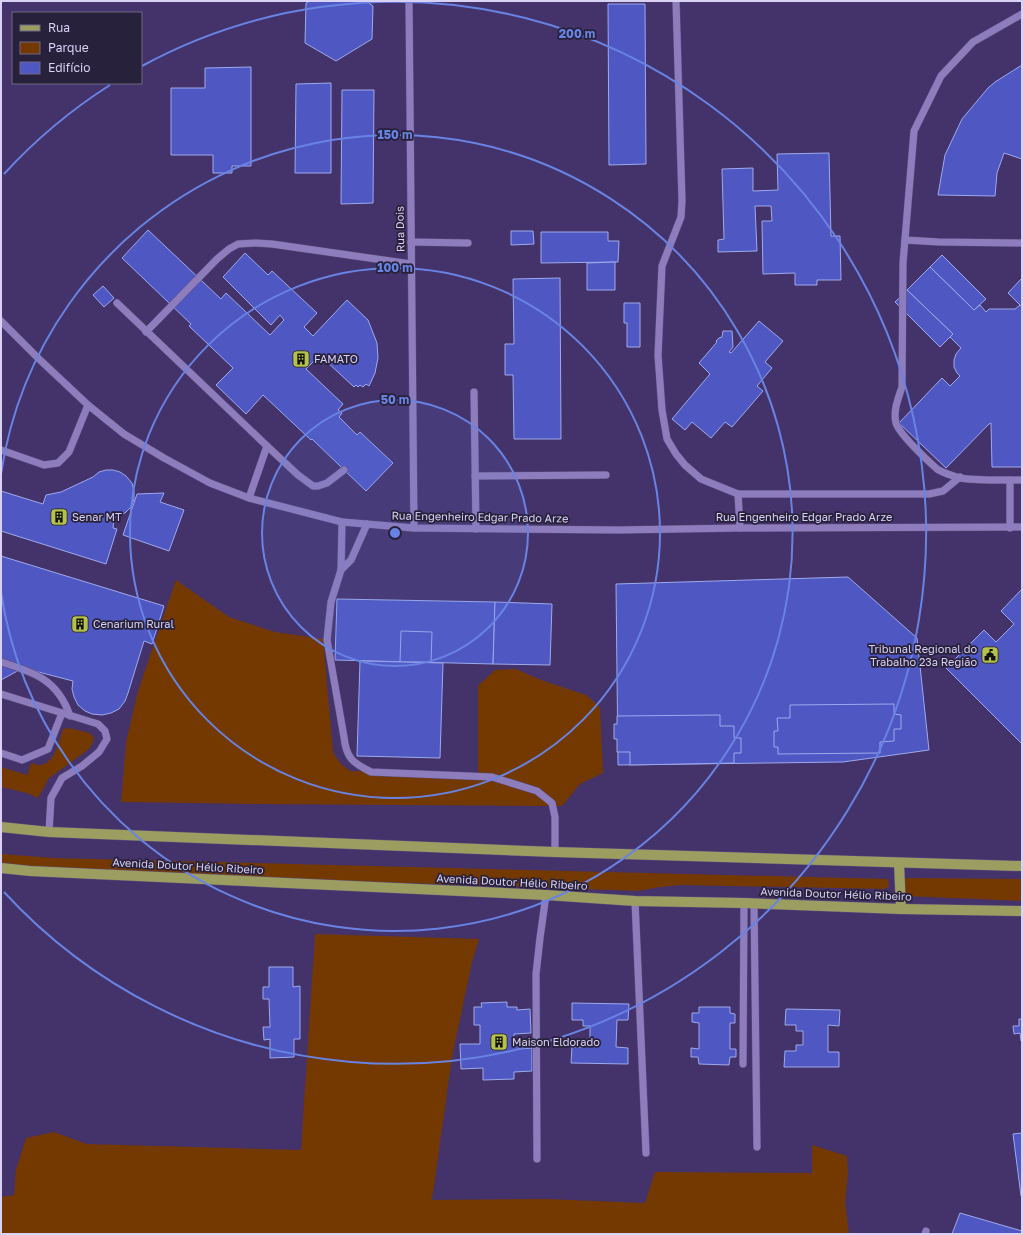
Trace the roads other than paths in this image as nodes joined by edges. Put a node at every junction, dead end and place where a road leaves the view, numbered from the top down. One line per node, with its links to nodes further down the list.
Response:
1 (408, 1): 5 (street, Rua Dois)
2 (676, 1): 22 (street)
3 (1022, 14): 4 (street)
4 (905, 240): 7 (street); 19 (street)
5 (411, 242): 6 (street); 8 (street, Rua Dois)
6 (468, 243)
7 (1022, 243)
8 (411, 264): 11 (street); 27 (street, Rua Dois)
9 (117, 303): 11 (street)
10 (1, 320): 13 (street, Rua Engenheiro Edgar Prado Arze)
11 (146, 332): 14 (street)
12 (474, 392): 18 (street)
13 (88, 405): 15 (street); 23 (street, Rua Engenheiro Edgar Prado Arze)
14 (267, 446): 16 (street); 23 (street)
15 (1, 450)
16 (344, 470)
17 (606, 475): 18 (street)
18 (475, 476): 30 (street)
19 (960, 478): 20 (street); 22 (street)
20 (1010, 480): 21 (street); 29 (street)
21 (1022, 480)
22 (738, 494): 28 (street)
23 (248, 498): 24 (street, Rua Engenheiro Edgar Prado Arze)
24 (342, 522): 25 (street, Rua Engenheiro Edgar Prado Arze); 31 (street)
25 (367, 524): 27 (street, Rua Engenheiro Edgar Prado Arze); 31 (street)
26 (1022, 527): 29 (street, Rua Engenheiro Edgar Prado Arze)
27 (414, 528): 30 (street, Rua Engenheiro Edgar Prado Arze)
28 (740, 528): 29 (street, Rua Engenheiro Edgar Prado Arze); 30 (street, Rua Engenheiro Edgar Prado Arze)
29 (1010, 528)
30 (476, 529)
31 (341, 570): 39 (street)
32 (1, 662): 35 (street)
33 (1, 694): 34 (street)
34 (62, 713): 35 (street); 36 (street)
35 (70, 716): 38 (street)
36 (1, 753)
37 (1, 827): 38 (main road)
38 (49, 832): 39 (main road)
39 (555, 852): 40 (main road)
40 (899, 863): 41 (main road); 46 (main road)
41 (1022, 866)
42 (1, 868): 43 (main road, Avenida Doutor Hélio Ribeiro)
43 (546, 895): 44 (main road, Avenida Doutor Hélio Ribeiro); 51 (street)
44 (635, 901): 45 (main road, Avenida Doutor Hélio Ribeiro); 50 (street)
45 (749, 903): 46 (main road, Avenida Doutor Hélio Ribeiro); 48 (street); 49 (street)
46 (901, 909): 47 (main road, Avenida Doutor Hélio Ribeiro)
47 (1022, 911)
48 (743, 1064)
49 (757, 1147)
50 (646, 1152)
51 (537, 1159)

